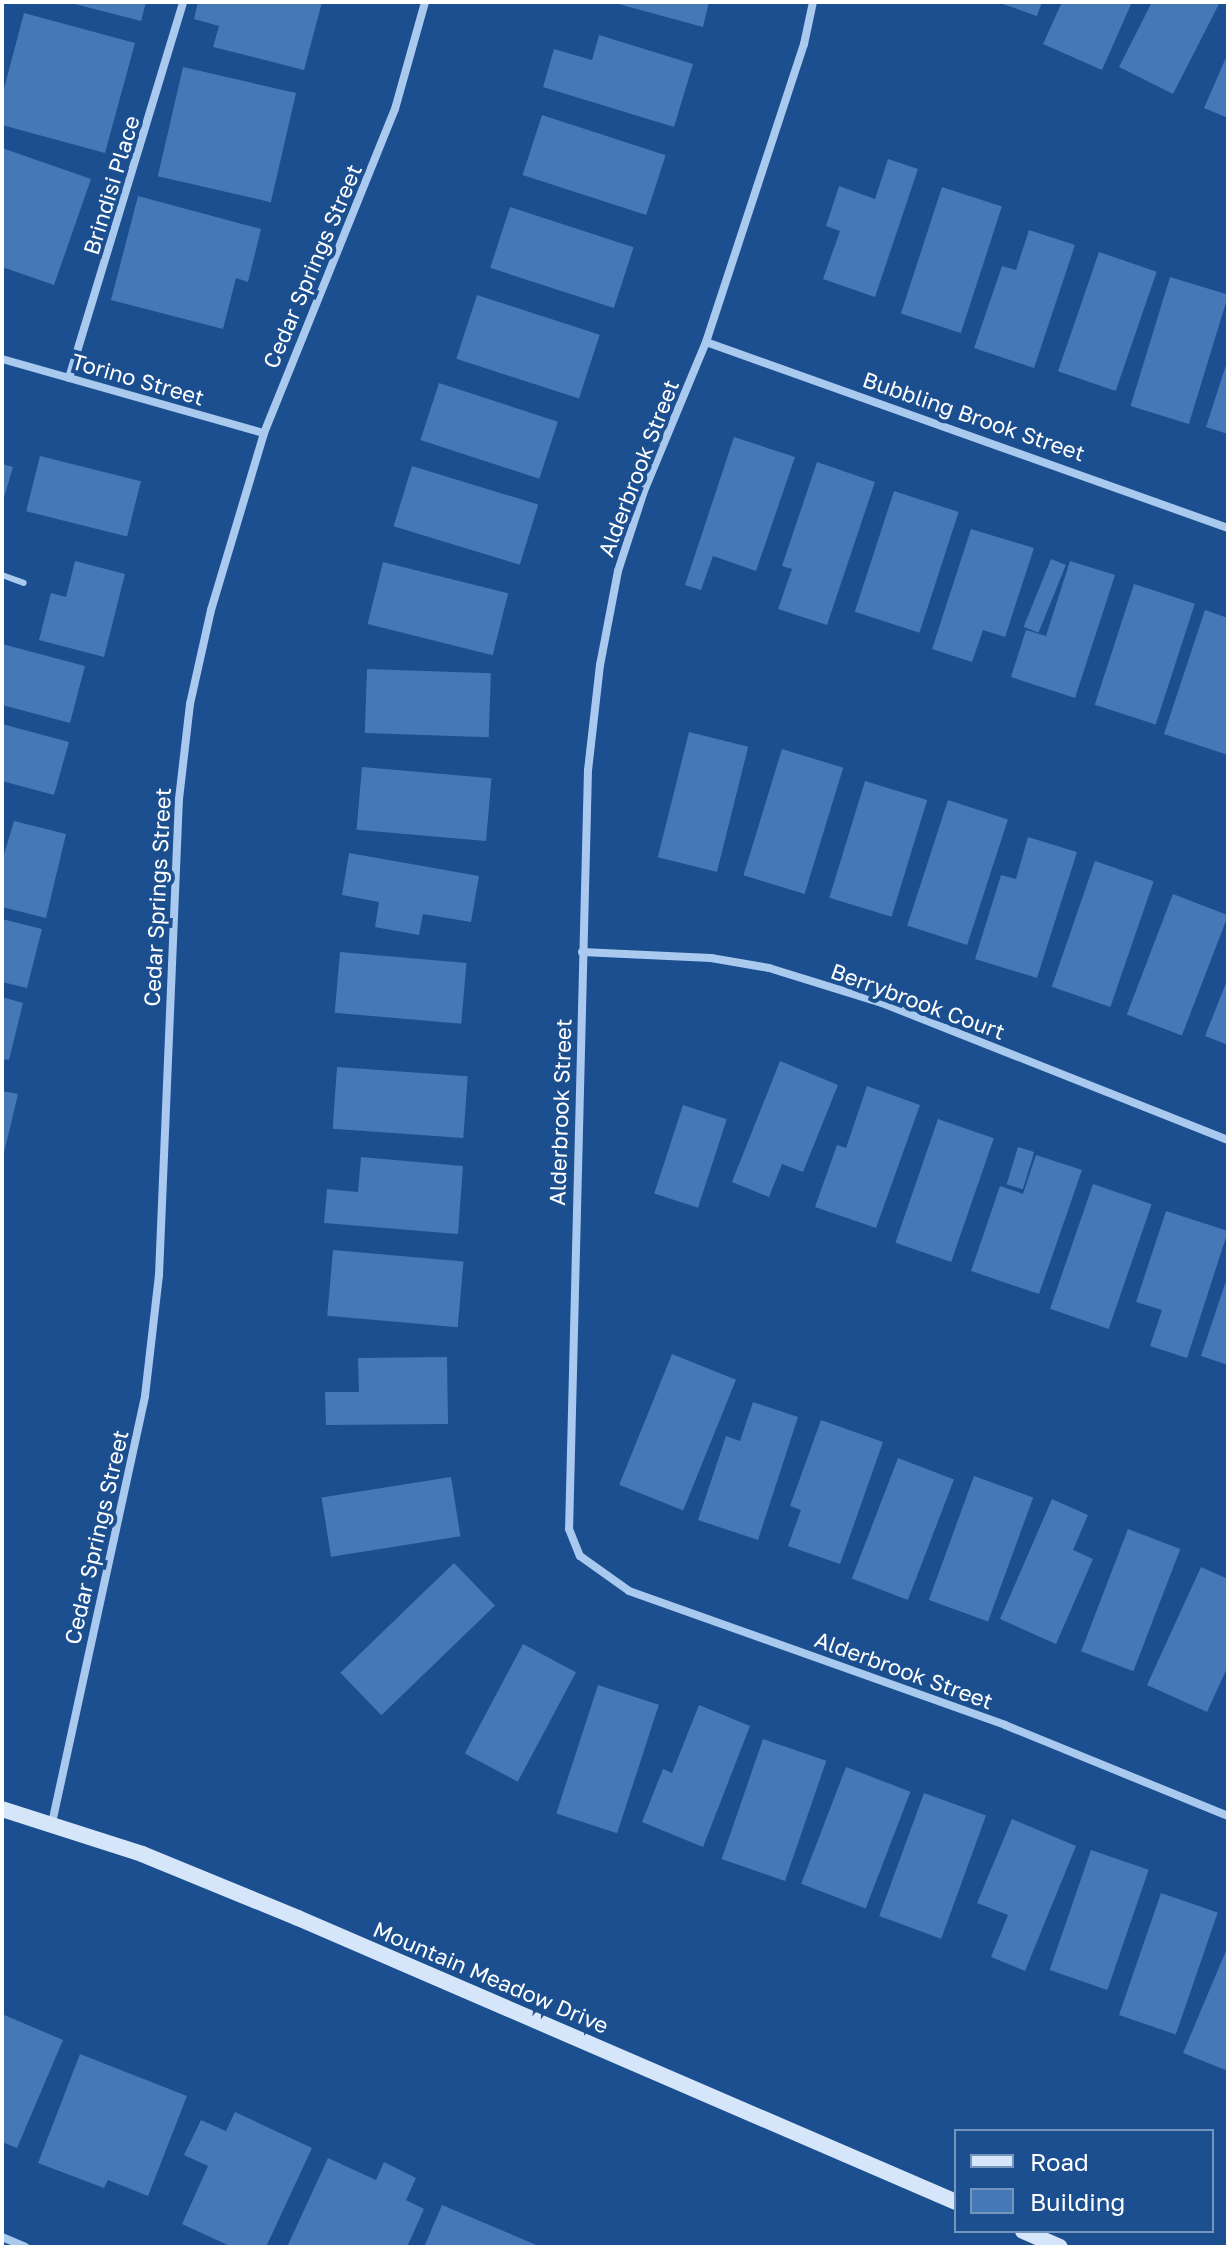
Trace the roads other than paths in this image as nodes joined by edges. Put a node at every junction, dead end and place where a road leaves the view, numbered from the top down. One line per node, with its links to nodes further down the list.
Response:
1 (183, 2): 6 (street, Brindisi Place)
2 (425, 2): 7 (street, Cedar Springs Street)
3 (813, 2): 4 (street, Alderbrook Street)
4 (706, 342): 8 (street, Bubbling Brook Street); 11 (street, Alderbrook Street)
5 (2, 359): 6 (street, Torino Street)
6 (69, 378): 7 (street, Torino Street)
7 (264, 433): 15 (street, Cedar Springs Street)
8 (1228, 528)
9 (2, 575): 10 (lane)
10 (24, 583)
11 (582, 952): 12 (street, Berrybrook Court); 14 (street, Alderbrook Street)
12 (1228, 1140)
13 (2, 1809): 15 (street, Mountain Meadow Drive)
14 (1228, 1816)
15 (52, 1823): 16 (street, Mountain Meadow Drive)
16 (954, 2201)
17 (1028, 2233): 20 (street)
18 (2, 2237): 19 (street)
19 (25, 2247)
20 (1060, 2247)

